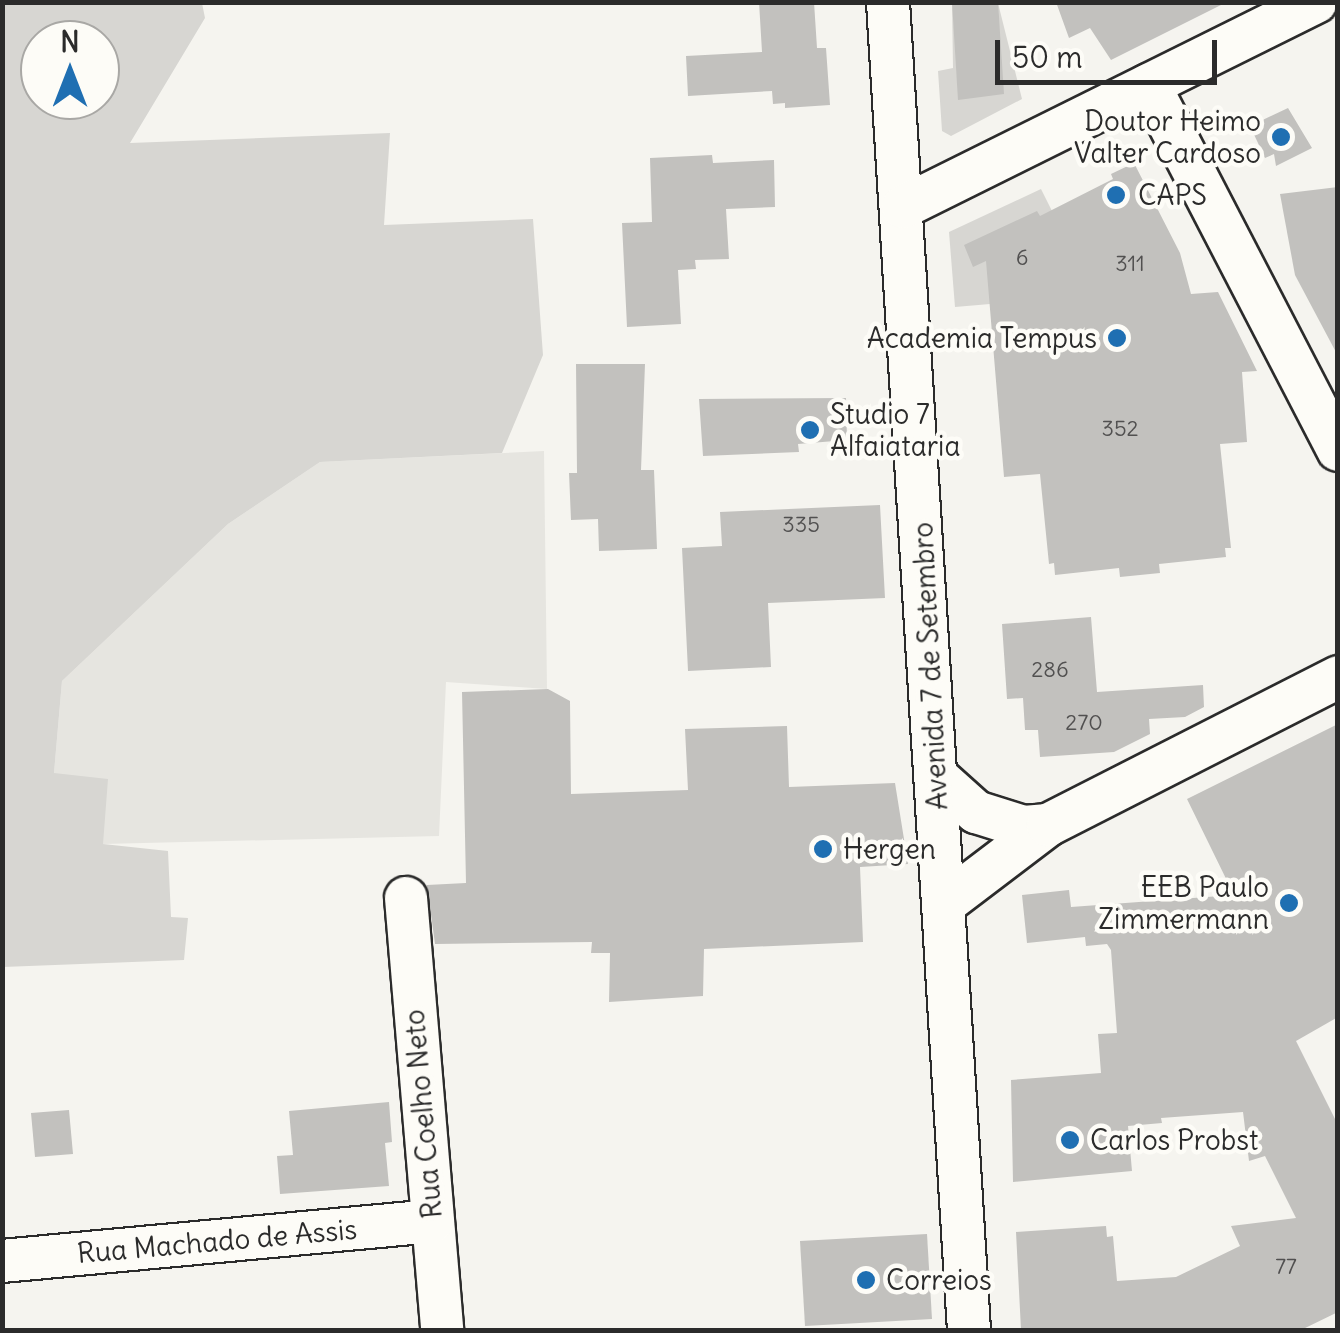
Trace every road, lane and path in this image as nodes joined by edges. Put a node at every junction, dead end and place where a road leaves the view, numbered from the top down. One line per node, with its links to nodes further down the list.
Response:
1 (888, 2): 4 (street, Avenida 7 de Setembro)
2 (1316, 2): 3 (street)
3 (1149, 85): 4 (street); 5 (street)
4 (903, 207): 7 (street, Avenida 7 de Setembro)
5 (1338, 450)
6 (1338, 677): 8 (street)
7 (936, 776): 8 (street); 10 (street, Avenida 7 de Setembro)
8 (1048, 825): 10 (street)
9 (406, 898): 11 (street, Rua Coelho Neto)
10 (944, 904): 14 (street, Avenida 7 de Setembro)
11 (432, 1221): 12 (street, Rua Machado de Assis); 13 (street, Rua Coelho Neto)
12 (2, 1261)
13 (442, 1330)
14 (969, 1330)

